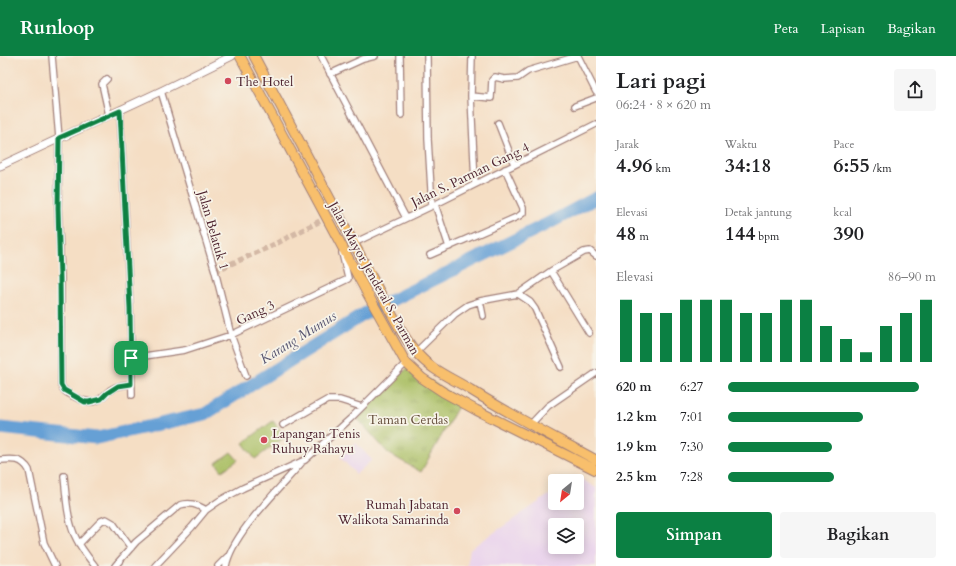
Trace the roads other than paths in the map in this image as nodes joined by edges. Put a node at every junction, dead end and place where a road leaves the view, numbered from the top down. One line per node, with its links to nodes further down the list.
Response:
1 (52, 56): 23 (street)
2 (232, 56): 13 (street)
3 (240, 56): 31 (main road, Jalan Mayor Jenderal S. Parman)
4 (254, 56): 30 (main road, Jalan Mayor Jenderal S. Parman)
5 (321, 56): 11 (street)
6 (375, 56): 11 (street)
7 (400, 56): 20 (street)
8 (427, 56): 28 (street)
9 (472, 56): 15 (street)
10 (578, 56): 14 (street); 15 (street)
11 (330, 74): 29 (street)
12 (107, 79): 19 (street)
13 (161, 91): 18 (street); 40 (street, Jalan Belatuk 1)
14 (596, 92)
15 (471, 96): 27 (street)
16 (596, 98): 17 (street)
17 (575, 106)
18 (120, 111): 19 (street); 42 (street)
19 (109, 115): 23 (street)
20 (401, 115)
21 (498, 123): 24 (street)
22 (596, 124): 24 (street, Jalan S. Parman Gang 4)
23 (59, 138): 25 (street); 48 (street)
24 (514, 164): 26 (street, Jalan S. Parman Gang 4)
25 (0, 166)
26 (505, 169): 27 (street, Jalan S. Parman Gang 4); 32 (street)
27 (475, 184): 28 (street, Jalan S. Parman Gang 4)
28 (434, 205): 29 (street, Jalan S. Parman Gang 4); 32 (street)
29 (406, 218): 30 (street, Jalan S. Parman Gang 4)
30 (354, 243): 41 (main road, Jalan Mayor Jenderal S. Parman)
31 (341, 244): 40 (street, Gang 3); 43 (main road, Jalan Mayor Jenderal S. Parman)
32 (449, 247): 33 (street)
33 (430, 255)
34 (596, 256): 35 (street)
35 (551, 271): 36 (street); 39 (street)
36 (518, 294): 37 (street); 44 (street)
37 (480, 301): 38 (street); 41 (street)
38 (483, 316)
39 (589, 333)
40 (231, 335): 42 (street, Gang 3); 46 (street, Jalan Belatuk 1)
41 (416, 352): 47 (main road, Jalan Mayor Jenderal S. Parman)
42 (131, 358): 48 (street)
43 (403, 366): 49 (main road, Jalan Mayor Jenderal S. Parman); 51 (street)
44 (562, 366)
45 (596, 373): 53 (street)
46 (246, 376)
47 (450, 379): 49 (main road); 53 (main road, Jalan Mayor Jenderal S. Parman)
48 (131, 384): 50 (street)
49 (443, 392): 57 (main road, Jalan Mayor Jenderal S. Parman)
50 (132, 394)
51 (362, 407): 52 (street); 55 (street)
52 (283, 425)
53 (530, 425): 56 (main road, Jalan Mayor Jenderal S. Parman)
54 (0, 460): 63 (street)
55 (305, 460): 59 (street); 62 (street)
56 (596, 460)
57 (596, 470)
58 (64, 476): 60 (street)
59 (206, 510): 61 (street); 66 (street)
60 (79, 544): 61 (street); 64 (street)
61 (131, 548): 65 (street)
62 (228, 557): 67 (street); 68 (street)
63 (55, 566)
64 (95, 566)
65 (115, 566)
66 (155, 566)
67 (218, 566)
68 (226, 566)

